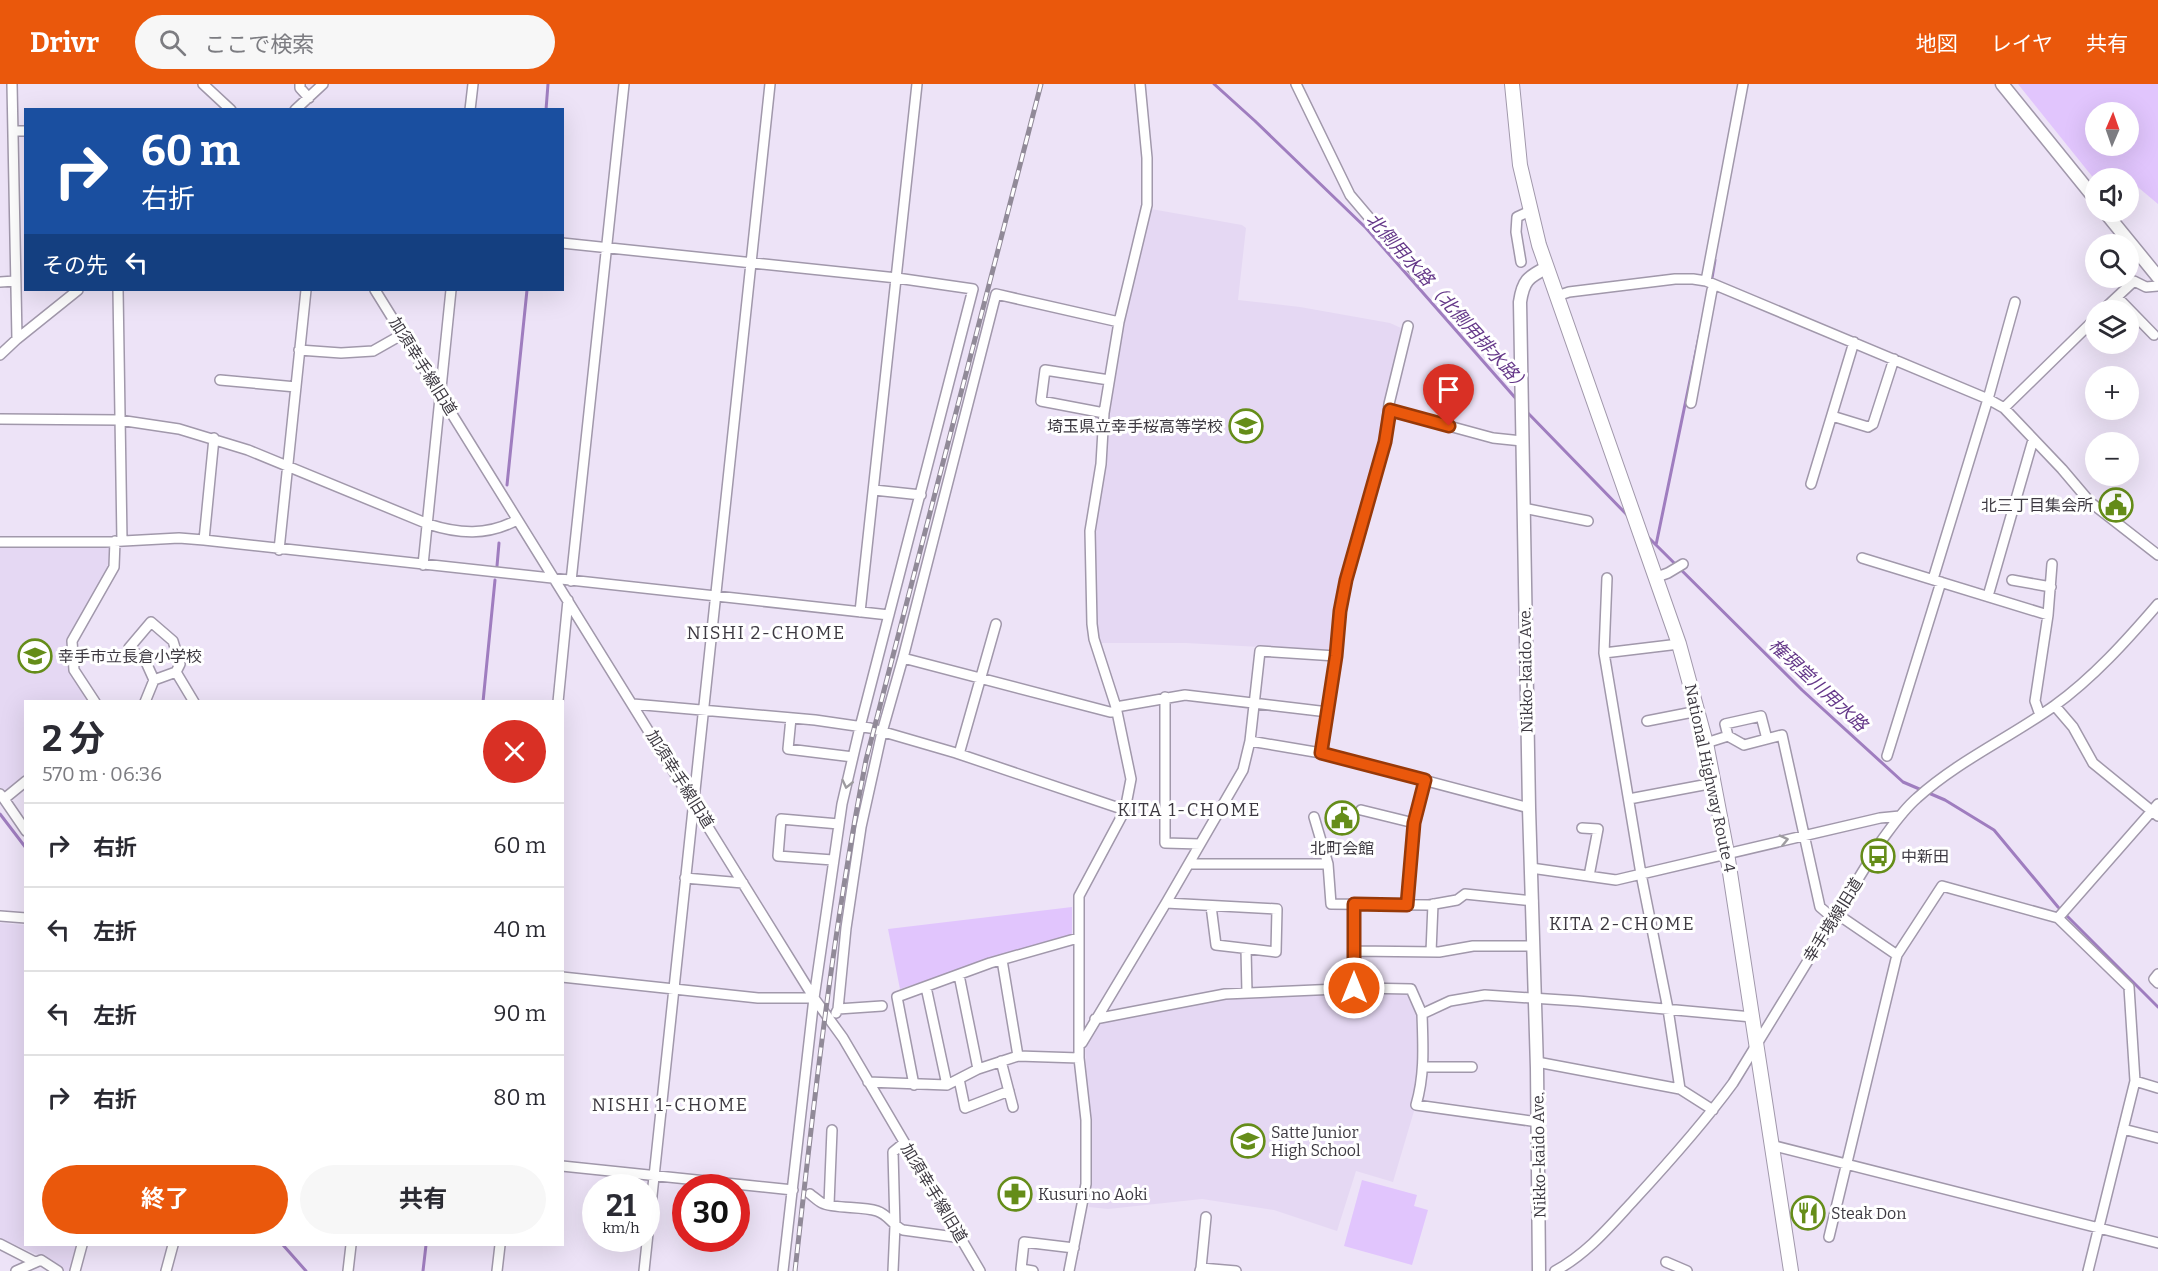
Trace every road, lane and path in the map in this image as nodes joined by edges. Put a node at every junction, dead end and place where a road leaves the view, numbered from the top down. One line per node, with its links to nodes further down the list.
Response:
1 (12, 84): 18 (street)
2 (203, 84): 15 (street)
3 (300, 84): 14 (street)
4 (323, 84): 14 (street)
5 (473, 84): 17 (street)
6 (624, 84): 24 (street)
7 (770, 84): 26 (street)
8 (917, 84): 29 (street)
9 (1140, 84): 44 (street)
10 (1296, 84): 30 (street)
11 (1512, 84): 21 (highway)
12 (1743, 84): 33 (street)
13 (2002, 84): 20 (main road)
14 (309, 98): 16 (street)
15 (229, 108)
16 (297, 108)
17 (470, 108)
18 (13, 131): 19 (street); 32 (street)
19 (24, 131)
20 (2085, 186)
21 (1530, 211): 25 (street); 27 (highway)
22 (2113, 222): 28 (main road)
23 (564, 243): 24 (street)
24 (606, 248): 26 (street); 91 (street)
25 (1521, 262)
26 (751, 263): 29 (street); 94 (street)
27 (1546, 268): 40 (highway, National Highway Route 4); 68 (main road, Nikko-kaido Ave.)
28 (2158, 277)
29 (897, 278): 71 (street); 72 (street)
30 (1423, 281)
31 (0, 282): 32 (street)
32 (15, 282): 49 (street)
33 (1711, 283): 40 (street); 50 (street); 59 (street)
34 (2158, 286): 41 (street)
35 (77, 291): 49 (street)
36 (118, 291): 65 (street)
37 (306, 291): 51 (street)
38 (376, 291): 47 (street, 加須幸手線旧道)
39 (451, 291): 57 (street)
40 (1557, 296): 86 (highway, National Highway Route 4)
41 (2117, 297): 42 (street); 48 (street)
42 (2114, 300)
43 (2015, 302): 58 (street)
44 (1119, 322): 55 (street); 104 (street)
45 (1408, 326): 61 (street)
46 (2085, 329): 60 (street)
47 (403, 334): 51 (street); 57 (street, 加須幸手線旧道)
48 (2154, 335)
49 (16, 339): 52 (street)
50 (1854, 342): 53 (street); 63 (street)
51 (300, 350): 56 (street)
52 (0, 355)
53 (1894, 359): 58 (street); 63 (street)
54 (220, 380): 56 (street)
55 (1109, 380): 62 (street); 62 (street)
56 (296, 387): 69 (street)
57 (441, 394): 74 (street, 加須幸手線旧道); 76 (street)
58 (1988, 399): 60 (street); 90 (street)
59 (1691, 403)
60 (2004, 408): 67 (street)
61 (1390, 410): 68 (street); 103 (street)
62 (1104, 413): 116 (street)
63 (1832, 416): 70 (street)
64 (0, 419): 65 (street)
65 (119, 420): 66 (street); 78 (street)
66 (214, 438): 69 (street); 77 (street)
67 (2033, 440): 81 (street); 93 (street)
68 (1522, 441): 73 (main road, Nikko-kaido Ave.)
69 (287, 466): 76 (street); 80 (street)
70 (1811, 484)
71 (874, 490): 72 (street); 97 (street)
72 (921, 495): 98 (street)
73 (1523, 508): 75 (street); 139 (main road, Nikko-kaido Ave.)
74 (517, 520): 76 (street); 87 (street, 加須幸手線旧道)
75 (1588, 521)
76 (428, 525): 85 (street)
77 (204, 540): 78 (street); 80 (street)
78 (118, 541): 79 (street); 109 (street)
79 (0, 542)
80 (279, 550): 85 (street)
81 (2158, 555)
82 (1862, 558): 90 (street)
83 (1683, 564): 86 (street)
84 (2052, 564): 92 (street)
85 (423, 565): 87 (street)
86 (1657, 577): 101 (highway, National Highway Route 4)
87 (552, 578): 91 (street); 95 (street, 加須幸手線旧道)
88 (1607, 578): 102 (street)
89 (2012, 579): 92 (street)
90 (1937, 580): 93 (street); 131 (street)
91 (572, 581): 94 (street)
92 (2051, 587): 99 (street)
93 (1988, 596): 99 (street)
94 (717, 597): 97 (street); 117 (street)
95 (568, 600): 112 (street); 114 (street, 加須幸手線旧道)
96 (2158, 604): 115 (street)
97 (860, 612): 98 (street)
98 (889, 615): 123 (street)
99 (2048, 615): 120 (street)
100 (996, 624): 107 (street)
101 (1679, 644): 102 (street); 118 (highway, National Highway Route 4)
102 (1604, 653): 137 (street)
103 (1336, 656): 113 (street); 119 (street)
104 (903, 658): 107 (street); 124 (street)
105 (176, 672): 106 (street); 106 (street); 111 (street)
106 (154, 680): 110 (street)
107 (981, 680): 116 (street); 130 (street)
108 (1165, 697): 113 (street); 116 (street); 150 (street)
109 (94, 700)
110 (146, 700)
111 (193, 700)
112 (558, 700)
113 (1254, 702): 119 (street); 127 (street)
114 (633, 704): 117 (street); 138 (street, 加須幸手線旧道)
115 (2055, 705): 120 (street); 142 (street)
116 (1117, 709): 140 (street)
117 (703, 711): 121 (street); 138 (street)
118 (1698, 711): 122 (street); 128 (highway, National Highway Route 4)
119 (1328, 712): 129 (street)
120 (2040, 715): 143 (street, 幸手境線旧道)
121 (791, 718): 123 (street); 132 (street)
122 (1647, 721)
123 (860, 727): 124 (street); 132 (street)
124 (882, 732): 130 (street); 188 (street)
125 (1728, 736): 126 (street); 126 (street); 128 (street)
126 (1767, 740): 149 (street)
127 (1250, 741): 129 (street); 150 (street)
128 (1706, 742): 135 (highway, National Highway Route 4)
129 (1321, 753): 133 (street)
130 (959, 754): 140 (street)
131 (1887, 756)
132 (853, 757): 146 (street, one-way to 146)
133 (1425, 780): 139 (street); 145 (street)
134 (24, 782): 136 (street)
135 (1714, 783): 137 (street); 151 (highway, National Highway Route 4)
136 (2, 797): 147 (street)
137 (1629, 799): 156 (street)
138 (693, 801): 158 (street); 159 (street, 加須幸手線旧道)
139 (1529, 808): 155 (main road, Nikko-kaido Ave.)
140 (1125, 810): 170 (street)
141 (1361, 810): 145 (street)
142 (2156, 810): 169 (street)
143 (1900, 816): 149 (street); 167 (street, 幸手境線旧道)
144 (1314, 817): 154 (street)
145 (1414, 823): 164 (street)
146 (839, 824): 152 (street); 152 (street)
147 (24, 828)
148 (1582, 828): 157 (street)
149 (1804, 836): 151 (street, one-way to 149); 167 (street)
150 (1200, 844): 153 (street)
151 (1727, 853): 156 (street); 191 (highway, National Highway Route 4)
152 (833, 860): 185 (street)
153 (1188, 864): 154 (street); 161 (street)
154 (1328, 864): 162 (street)
155 (1531, 868): 157 (street); 160 (main road, Nikko-kaido Ave.)
156 (1641, 874): 157 (street); 189 (street)
157 (1589, 876)
158 (685, 878): 159 (street); 182 (street)
159 (743, 883): 185 (street, 加須幸手線旧道)
160 (1533, 901): 163 (street); 171 (main road, Nikko-kaido Ave.)
161 (1166, 903): 165 (street); 192 (street)
162 (1354, 904): 164 (street); 173 (street)
163 (1432, 904): 164 (street); 174 (street)
164 (1407, 905)
165 (1211, 906): 172 (street); 172 (street)
166 (0, 916): 168 (street)
167 (1835, 917): 175 (street); 194 (street, 幸手境線旧道)
168 (24, 918)
169 (2058, 918): 175 (street); 205 (street)
170 (1078, 938): 176 (street); 195 (street)
171 (1534, 946): 174 (street); 186 (main road, Nikko-kaido Ave.)
172 (1246, 949): 184 (street)
173 (1354, 951): 174 (street); 183 (street)
174 (1431, 952)
175 (1897, 955): 220 (street)
176 (1002, 960): 178 (street); 196 (street)
177 (2158, 974): 180 (street)
178 (959, 975): 181 (street); 202 (street)
179 (564, 977): 182 (street)
180 (2158, 983)
181 (926, 987): 206 (street); 207 (street)
182 (673, 988): 185 (street); 222 (street)
183 (1354, 988): 184 (street); 190 (street)
184 (1248, 993): 192 (street)
185 (814, 998): 193 (street, 加須幸手線旧道); 224 (street)
186 (1536, 998): 189 (street); 190 (street); 199 (main road, Nikko-kaido Ave.)
187 (882, 1006): 188 (street)
188 (838, 1009): 193 (street)
189 (1668, 1009): 191 (street); 209 (street)
190 (1422, 1014): 201 (street)
191 (1752, 1017): 194 (highway, National Highway Route 4)
192 (1095, 1019): 195 (street)
193 (833, 1022): 204 (street, 加須幸手線旧道)
194 (1755, 1044): 212 (street, 幸手境線旧道); 218 (highway, National Highway Route 4)
195 (1081, 1045): 197 (street)
196 (1018, 1056): 197 (street); 198 (street)
197 (1079, 1059): 238 (street)
198 (1001, 1061): 202 (street); 210 (street)
199 (1537, 1062): 209 (street); 213 (main road, Nikko-kaido Ave.)
200 (1472, 1066): 201 (street)
201 (1424, 1067): 213 (street)
202 (978, 1069): 203 (street)
203 (959, 1078): 207 (street); 210 (street)
204 (868, 1082): 206 (street); 217 (street, 加須幸手線旧道)
205 (2135, 1082): 208 (street); 214 (street)
206 (914, 1084): 207 (street)
207 (947, 1084)
208 (2158, 1088)
209 (1680, 1089): 212 (street)
210 (1009, 1091): 211 (street)
211 (1013, 1107)
212 (1713, 1110): 257 (street, 幸手境線旧道)
213 (1538, 1122): 256 (main road, Nikko-kaido Ave.)
214 (2123, 1129): 216 (street); 229 (street)
215 (832, 1130): 226 (street)
216 (2158, 1138)
217 (904, 1143): 228 (street); 231 (street, 加須幸手線旧道)
218 (1771, 1145): 220 (street); 259 (highway, National Highway Route 4)
219 (564, 1166): 221 (street)
220 (1847, 1166): 229 (street); 230 (street)
221 (644, 1174)
222 (654, 1174)
223 (660, 1176): 224 (street)
224 (793, 1190): 250 (street)
225 (810, 1194): 226 (street)
226 (829, 1204): 228 (street)
227 (1206, 1217): 242 (street)
228 (895, 1226): 231 (street); 251 (street)
229 (2099, 1229): 232 (street); 260 (street)
230 (1829, 1237)
231 (962, 1238): 252 (street, 加須幸手線旧道)
232 (2158, 1243)
233 (0, 1244): 240 (street)
234 (82, 1246): 245 (street)
235 (173, 1246): 246 (street)
236 (351, 1246): 247 (street)
237 (500, 1246): 248 (street)
238 (1074, 1248): 253 (street); 254 (street)
239 (646, 1252): 249 (street)
240 (35, 1262): 243 (street); 244 (street)
241 (1666, 1262): 258 (street)
242 (1200, 1269): 255 (street)
243 (16, 1271)
244 (58, 1271)
245 (75, 1271)
246 (166, 1271)
247 (348, 1271)
248 (497, 1271)
249 (644, 1271)
250 (783, 1271)
251 (893, 1271)
252 (980, 1271)
253 (1033, 1271)
254 (1069, 1271)
255 (1236, 1271)
256 (1539, 1271)
257 (1555, 1271)
258 (1687, 1271)
259 (1791, 1271)
260 (2088, 1271)

